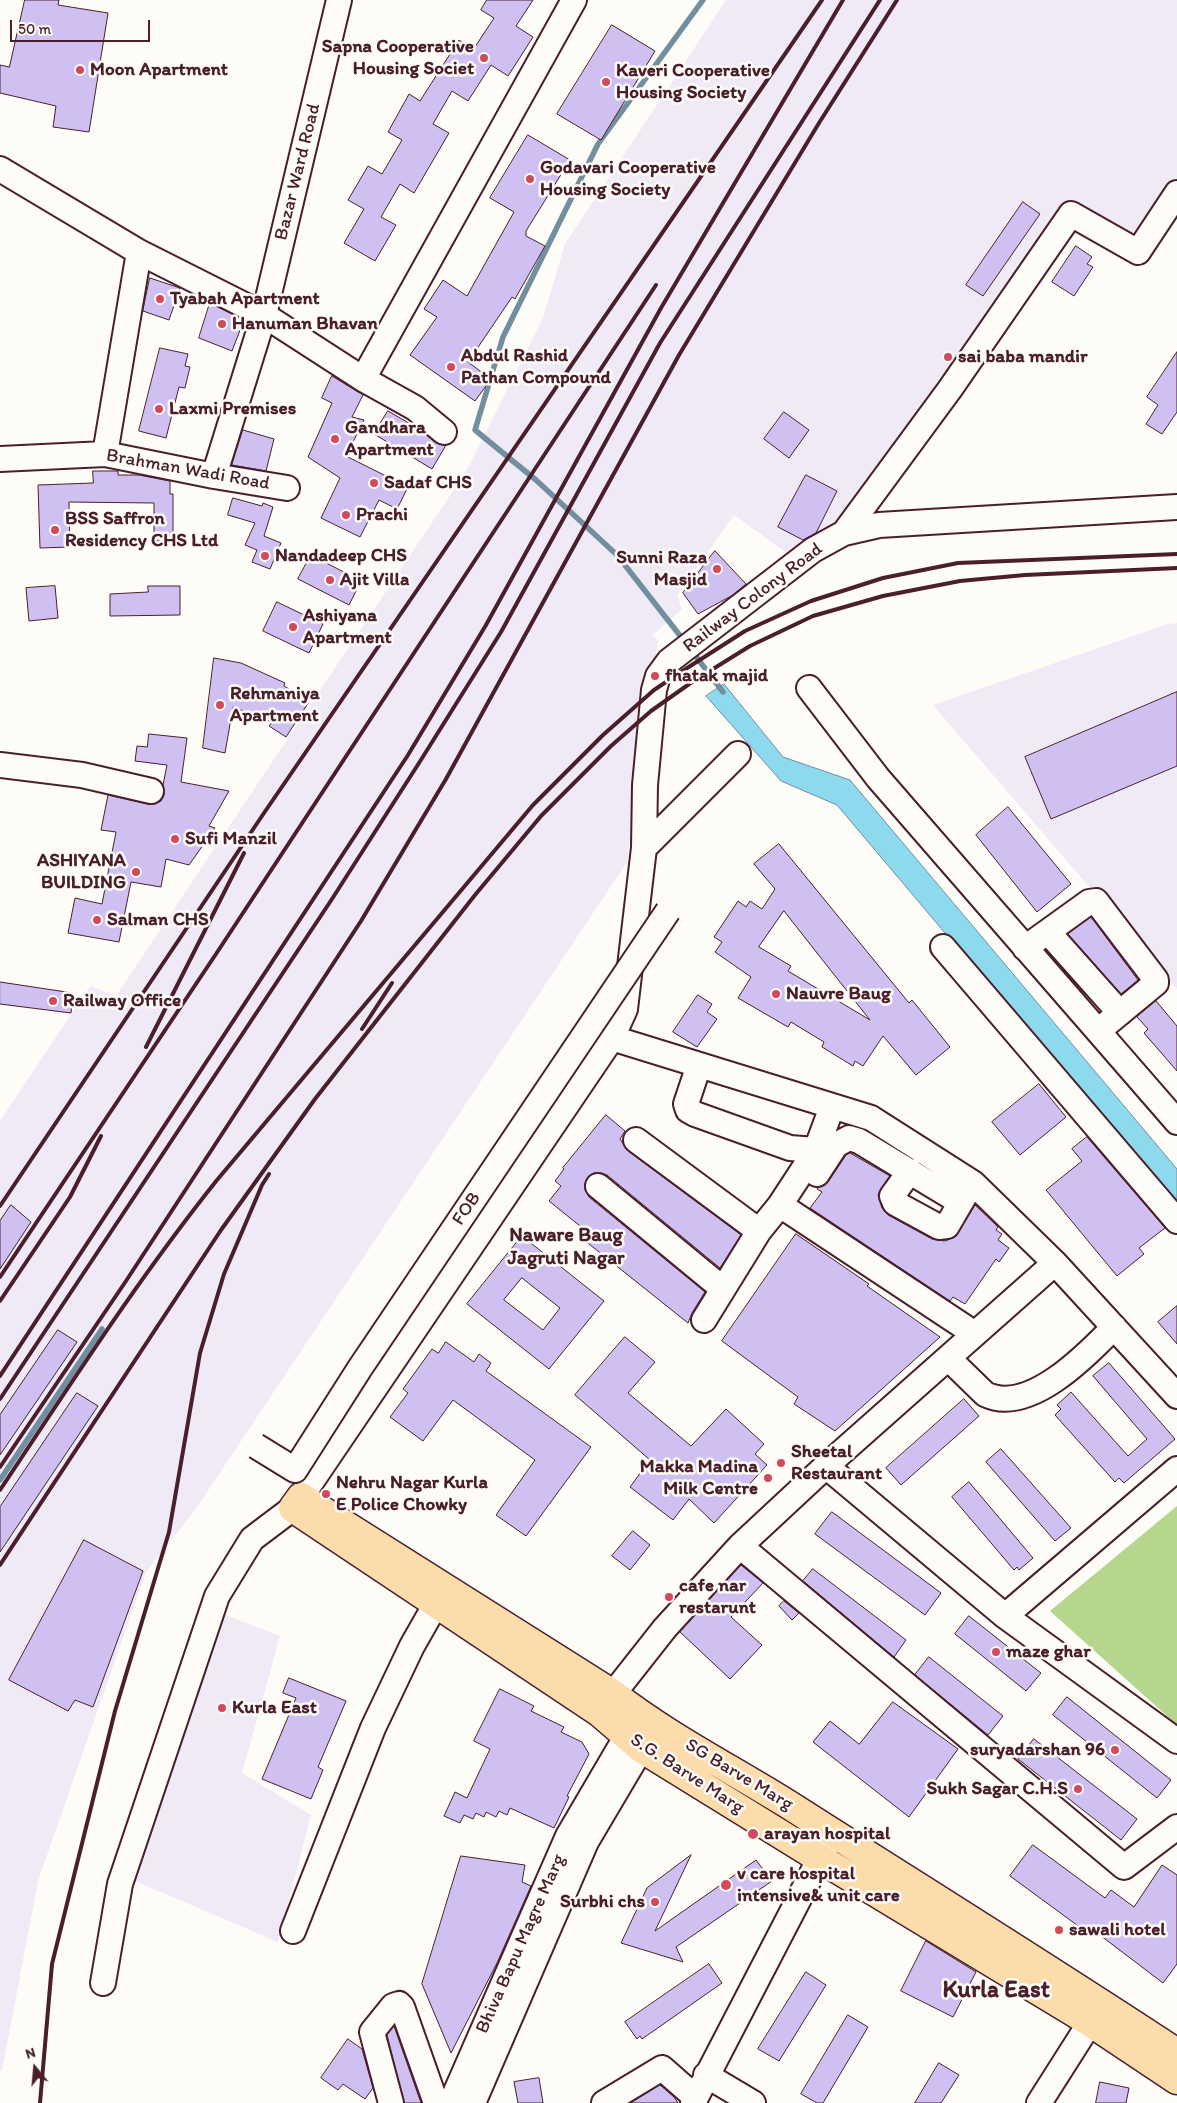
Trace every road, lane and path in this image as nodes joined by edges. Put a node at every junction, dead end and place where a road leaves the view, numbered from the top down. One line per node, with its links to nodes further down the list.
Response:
1 (340, 0): 6 (street, Bazar Ward Road)
2 (574, 0): 7 (street)
3 (0, 169): 5 (street)
4 (1177, 193): 14 (street)
5 (139, 252): 6 (street); 9 (street)
6 (264, 315): 7 (street); 11 (street, Bazar Ward Road)
7 (363, 379): 8 (street)
8 (444, 432)
9 (105, 454): 10 (street, Brahman Wadi Road); 11 (street, Brahman Wadi Road)
10 (0, 459)
11 (214, 476): 12 (street, Brahman Wadi Road)
12 (287, 488)
13 (1177, 507): 14 (street, Railway Colony Road)
14 (844, 533): 19 (street, Railway Colony Road)
15 (809, 688): 23 (street)
16 (738, 754): 19 (street)
17 (0, 765): 18 (street)
18 (151, 791)
19 (644, 848): 28 (street, Railway Colony Road)
20 (668, 911): 48 (street, FOB, bridge)
21 (1048, 932): 23 (street); 24 (street); 26 (street)
22 (944, 947): 39 (street)
23 (1025, 948): 25 (street)
24 (1086, 975): 25 (street); 26 (street)
25 (1064, 992): 27 (street)
26 (1120, 1013): 27 (street)
27 (1098, 1031): 31 (street)
28 (612, 1038): 29 (street); 51 (street, Railway Colony Road)
29 (699, 1065): 30 (street); 33 (street)
30 (832, 1107): 33 (street); 35 (street)
31 (1177, 1122)
32 (636, 1140): 40 (street)
33 (816, 1150): 38 (street)
34 (910, 1171): 37 (street); 37 (street); 38 (street)
35 (973, 1183): 37 (street); 41 (street)
36 (598, 1186): 42 (street)
37 (960, 1202)
38 (786, 1209): 40 (street); 45 (street)
39 (1177, 1221)
40 (759, 1231): 42 (street)
41 (1055, 1263): 44 (street); 45 (street)
42 (723, 1289): 43 (street)
43 (704, 1320)
44 (1114, 1327): 46 (street); 47 (street)
45 (975, 1334): 46 (street)
46 (948, 1358): 49 (street)
47 (1177, 1396)
48 (256, 1446)
49 (826, 1466): 52 (street); 54 (street)
50 (1177, 1469): 54 (street)
51 (297, 1502): 53 (main road, S.G. Barve Marg); 64 (street, Railway Colony Road)
52 (740, 1546): 55 (street); 60 (street)
53 (440, 1595): 55 (main road, SG Barve Marg); 56 (main road, S.G. Barve Marg); 63 (street)
54 (1005, 1616): 57 (street)
55 (613, 1694): 56 (main road, SG Barve Marg)
56 (641, 1731): 58 (main road, SG Barve Marg); 59 (main road, S.G. Barve Marg); 72 (street, Bhiva Bapu Magre Marg); 73 (street)
57 (1177, 1741)
58 (748, 1780): 59 (main road); 61 (main road, SG Barve Marg)
59 (733, 1803): 62 (main road, S.G. Barve Marg)
60 (1177, 1828)
61 (833, 1833): 62 (street); 65 (main road, SG Barve Marg)
62 (818, 1858): 65 (main road, S.G. Barve Marg); 67 (street)
63 (294, 1931)
64 (103, 1983)
65 (1096, 2013): 66 (main road, SG Barve Marg); 68 (main road, S.G. Barve Marg); 76 (street)
66 (1177, 2053)
67 (706, 2075): 69 (street); 75 (street)
68 (1177, 2080)
69 (687, 2097): 74 (street)
70 (391, 2103): 71 (street)
71 (436, 2103)
72 (451, 2103)
73 (473, 2103)
74 (604, 2103)
75 (753, 2103)
76 (1039, 2103)

